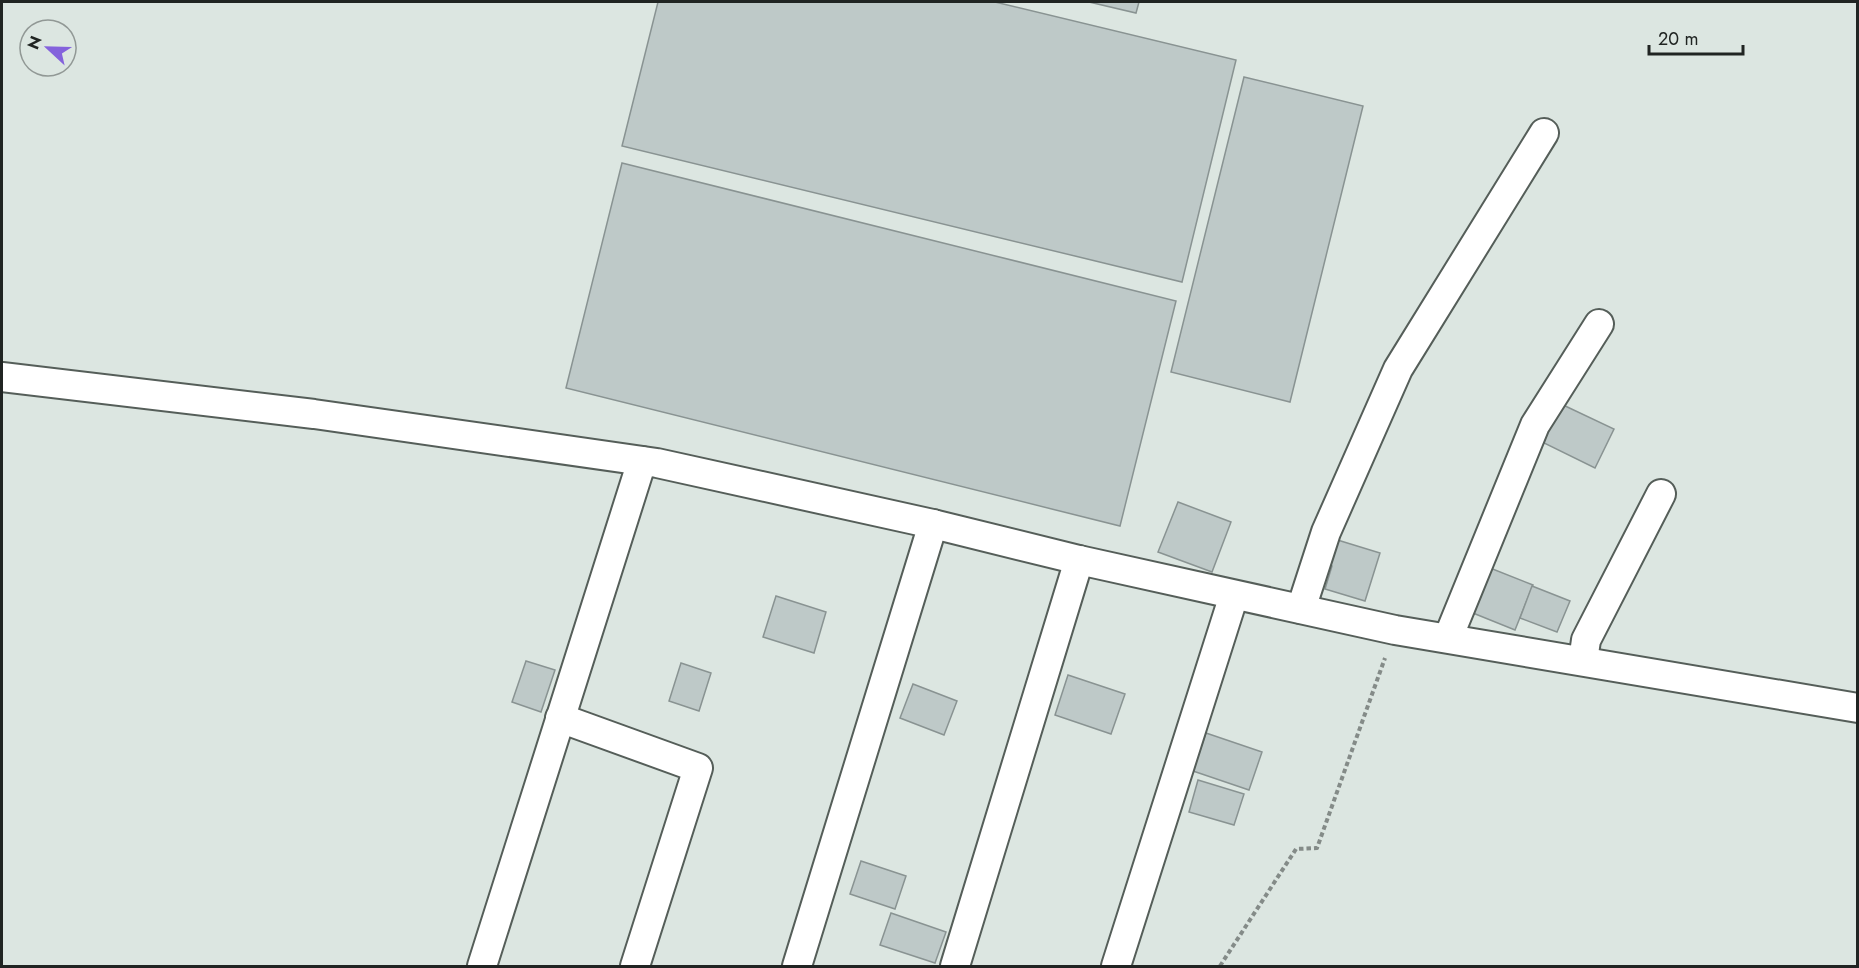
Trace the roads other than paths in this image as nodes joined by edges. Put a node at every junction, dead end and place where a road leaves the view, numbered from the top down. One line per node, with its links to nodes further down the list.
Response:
1 (1544, 133): 9 (street)
2 (1599, 324): 10 (street)
3 (2, 377): 4 (street)
4 (642, 461): 6 (street); 13 (street)
5 (1660, 494): 11 (street)
6 (933, 524): 7 (street); 16 (street)
7 (1079, 560): 8 (street); 17 (street)
8 (1234, 595): 9 (street); 18 (street)
9 (1301, 609): 10 (street)
10 (1448, 638): 11 (street)
11 (1583, 661): 12 (street)
12 (1857, 708)
13 (560, 718): 14 (street); 15 (street)
14 (482, 966)
15 (635, 966)
16 (797, 966)
17 (955, 966)
18 (1116, 966)

